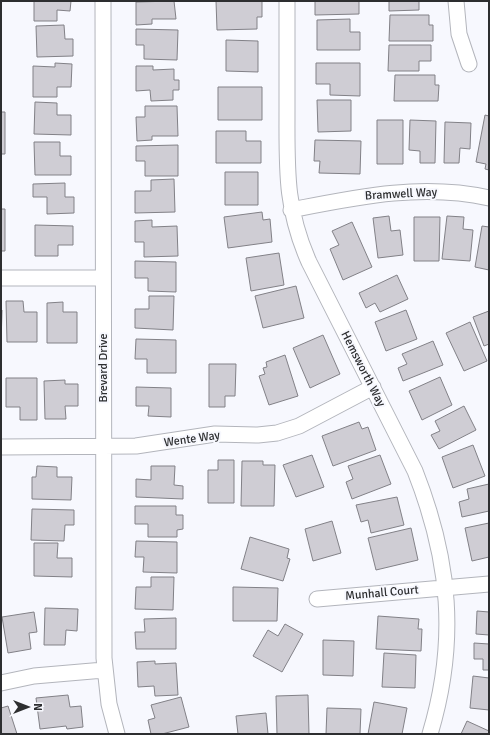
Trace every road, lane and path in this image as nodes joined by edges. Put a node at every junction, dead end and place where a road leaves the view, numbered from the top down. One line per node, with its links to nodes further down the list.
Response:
1 (103, 1): 8 (street, Brevard Drive)
2 (287, 1): 6 (street, Hemsworth Way)
3 (456, 1): 4 (street)
4 (469, 64)
5 (489, 198): 6 (street, Bramwell Way)
6 (291, 210): 9 (street, Hemsworth Way)
7 (1, 278): 8 (street)
8 (103, 278): 10 (street, Brevard Drive)
9 (373, 387): 10 (street, Wente Way); 13 (street, Hemsworth Way)
10 (103, 446): 11 (street, Wente Way); 15 (street, Brevard Drive)
11 (1, 447)
12 (489, 584): 13 (street, Munhall Court)
13 (446, 588): 14 (street, Munhall Court); 18 (street, Hemsworth Way)
14 (317, 598)
15 (104, 670): 16 (street); 17 (street, Brevard Drive)
16 (1, 684)
17 (117, 734)
18 (430, 734)

